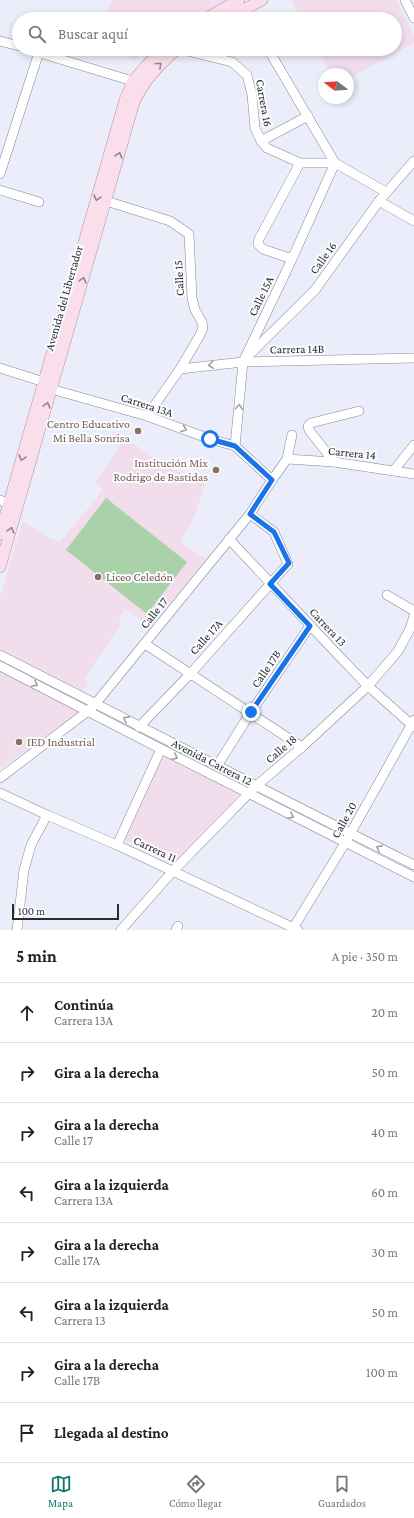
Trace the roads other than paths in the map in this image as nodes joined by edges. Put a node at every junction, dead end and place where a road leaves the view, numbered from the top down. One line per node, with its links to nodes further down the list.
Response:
1 (262, 0): 3 (main road)
2 (405, 0): 5 (street)
3 (243, 6): 4 (main road)
4 (225, 12)
5 (414, 18)
6 (0, 41): 7 (street)
7 (12, 44)
8 (38, 56): 20 (street)
9 (52, 56): 14 (street)
10 (157, 56): 14 (main road, Avenida del Libertador)
11 (170, 56): 14 (main road, Avenida del Libertador, one-way to 11)
12 (207, 56): 16 (street, Carrera 16)
13 (272, 56): 15 (street)
14 (138, 82): 23 (main road, Avenida del Libertador, one-way to 14); 32 (main road, Avenida del Libertador, one-way to 32)
15 (308, 116): 16 (street); 18 (street)
16 (261, 141): 19 (street, Carrera 16)
17 (414, 161): 22 (street, Calle 16)
18 (335, 163): 19 (street, Carrera 16); 22 (street); 27 (street, Calle 15A)
19 (300, 164): 27 (street)
20 (0, 174)
21 (0, 190): 25 (street)
22 (386, 192): 24 (street, Calle 16)
23 (106, 201): 31 (street, Calle 15); 32 (main road, Avenida del Libertador, one-way to 23)
24 (379, 201): 26 (street); 29 (street, Calle 16)
25 (39, 202)
26 (414, 221)
27 (292, 259): 29 (street, Calle 15A)
28 (414, 358): 29 (street, Carrera 14B)
29 (243, 362): 31 (street, Carrera 14B, one-way to 31); 37 (street, Calle 15A, one-way to 29)
30 (0, 368): 32 (street, Carrera 13A)
31 (180, 369): 34 (street, Calle 15)
32 (48, 385): 34 (street, Carrera 13A); 43 (main road, Avenida del Libertador, one-way to 43); 47 (main road, Avenida del Libertador, one-way to 32)
33 (359, 411): 39 (street)
34 (147, 416): 37 (street, Carrera 13A, one-way to 37)
35 (292, 435): 38 (street, Calle 17)
36 (414, 445): 40 (street)
37 (235, 446): 42 (street)
38 (287, 459): 39 (street, Carrera 14); 42 (street, Calle 17)
39 (334, 462): 40 (street, Carrera 14)
40 (394, 470): 41 (street, Carrera 14)
41 (414, 474)
42 (272, 480): 44 (street, Calle 17)
43 (4, 502): 45 (main road, Avenida del Libertador)
44 (250, 514): 46 (street, Calle 17); 48 (street, Calle 17A)
45 (0, 534)
46 (229, 539): 48 (street, Carrera 13); 53 (street, Calle 17)
47 (0, 567)
48 (270, 584): 52 (street, Carrera 13); 56 (street, Calle 17A)
49 (387, 595): 50 (street)
50 (414, 611)
51 (414, 616): 57 (street, Calle 18)
52 (310, 626): 57 (street, Carrera 13); 60 (street, Calle 17B)
53 (145, 644): 56 (street); 58 (street, Calle 17)
54 (0, 655): 58 (street, Avenida Carrera 12)
55 (0, 666): 59 (street, Avenida Carrera 12, one-way to 59)
56 (191, 673): 60 (street); 62 (street, Calle 17A)
57 (368, 686): 61 (street, Carrera 13); 63 (street, Calle 18)
58 (96, 703): 59 (street, Calle 17); 62 (street, Avenida Carrera 12, one-way to 58)
59 (88, 711): 64 (street, Avenida Carrera 12); 66 (street, Calle 17)
60 (251, 712): 63 (street); 65 (street, Calle 17B)
61 (413, 724): 71 (street, Calle 20)
62 (140, 726): 65 (street, Avenida Carrera 12)
63 (302, 747): 67 (street, Calle 18)
64 (161, 750): 69 (street, Avenida Carrera 12, one-way to 69); 73 (street)
65 (216, 766): 67 (street, Avenida Carrera 12)
66 (0, 778)
67 (256, 786): 69 (street, Calle 18); 71 (street, Avenida Carrera 12)
68 (0, 793): 70 (street, Carrera 11)
69 (248, 794): 72 (street, Avenida Carrera 12, one-way to 72); 75 (street, Calle 18)
70 (47, 815): 73 (street, Carrera 11); 78 (street)
71 (350, 833): 72 (street, Calle 20); 74 (street, Avenida Carrera 12, one-way to 71)
72 (345, 843): 76 (street, Avenida Carrera 12); 77 (street, Calle 20)
73 (117, 845): 75 (street, Carrera 11)
74 (414, 865)
75 (173, 871): 77 (street, Carrera 11); 79 (street, Calle 18)
76 (414, 877)
77 (295, 929)
78 (17, 930)
79 (121, 930)

